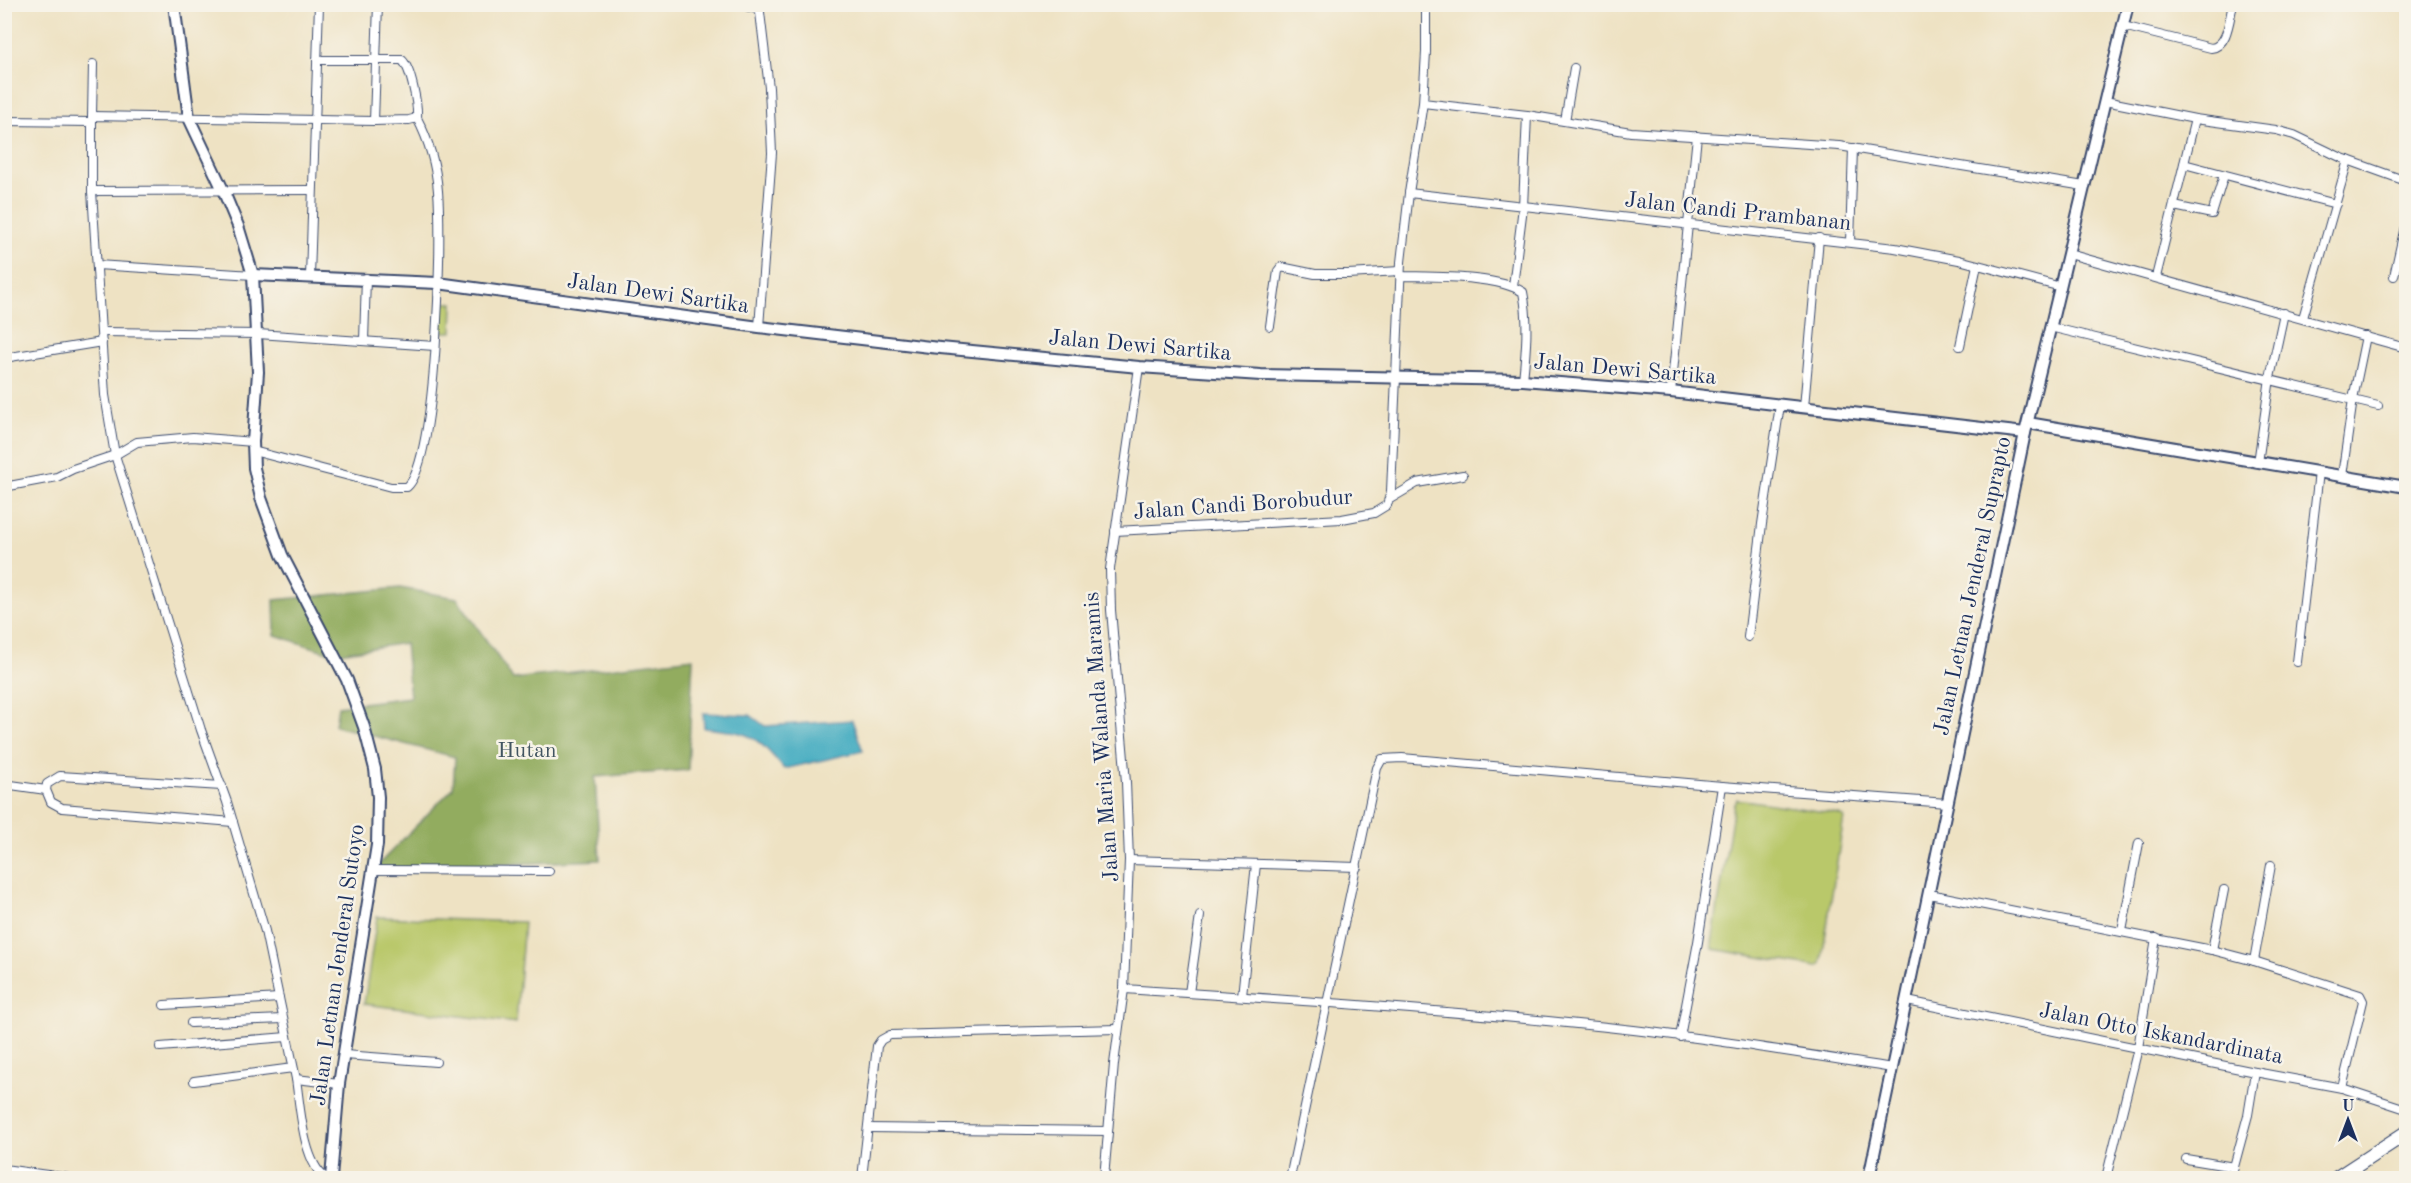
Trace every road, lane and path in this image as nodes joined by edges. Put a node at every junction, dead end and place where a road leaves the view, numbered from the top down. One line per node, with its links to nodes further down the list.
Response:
1 (174, 4): 17 (street, Jalan Letnan Jenderal Sutoyo)
2 (319, 4): 11 (street)
3 (378, 4): 10 (street)
4 (738, 4): 8 (street)
5 (1426, 4): 15 (street)
6 (2128, 4): 9 (street, Jalan Letnan Jenderal Suprapto)
7 (2233, 4): 9 (street)
8 (760, 7): 58 (street)
9 (2123, 26): 14 (street, Jalan Letnan Jenderal Suprapto)
10 (375, 59): 11 (street); 18 (street); 23 (street)
11 (316, 60): 21 (street)
12 (93, 64): 19 (street)
13 (1574, 68): 24 (street)
14 (2105, 101): 20 (street); 31 (street, Jalan Letnan Jenderal Suprapto)
15 (1423, 103): 16 (street); 35 (street)
16 (1527, 115): 24 (street); 38 (street)
17 (189, 118): 19 (street); 21 (street); 33 (street, Jalan Letnan Jenderal Sutoyo)
18 (417, 118): 23 (street); 52 (street)
19 (92, 119): 22 (street); 34 (street)
20 (2195, 119): 27 (street); 28 (street)
21 (315, 120): 23 (street); 32 (street)
22 (4, 121)
23 (374, 121)
24 (1565, 122): 25 (street)
25 (1697, 136): 26 (street); 40 (street)
26 (1853, 148): 31 (street); 42 (street)
27 (2348, 160): 30 (street); 36 (street)
28 (2184, 164): 29 (street); 37 (street)
29 (2224, 175): 36 (street); 37 (street)
30 (2406, 181)
31 (2084, 186): 43 (street, Jalan Letnan Jenderal Suprapto)
32 (312, 189): 33 (street); 49 (street)
33 (223, 190): 34 (street); 47 (street, Jalan Letnan Jenderal Sutoyo)
34 (92, 191): 44 (street)
35 (1408, 193): 38 (street, Jalan Candi Prambanan); 46 (street)
36 (2336, 204): 56 (street)
37 (2174, 206): 50 (street)
38 (1522, 207): 40 (street, Jalan Candi Prambanan); 53 (street)
39 (2406, 222): 48 (street)
40 (1687, 225): 41 (street, Jalan Candi Prambanan); 73 (street)
41 (1819, 238): 42 (street, Jalan Candi Prambanan); 77 (street)
42 (1850, 242): 45 (street, Jalan Candi Prambanan)
43 (2076, 256): 50 (street); 54 (street, Jalan Letnan Jenderal Suprapto)
44 (97, 265): 47 (street); 60 (street)
45 (1977, 265): 54 (street, Jalan Candi Prambanan); 66 (street)
46 (1400, 273): 53 (street); 57 (street); 71 (street)
47 (253, 274): 49 (street, Jalan Dewi Sartika); 61 (street, Jalan Letnan Jenderal Sutoyo)
48 (2394, 276)
49 (310, 277): 51 (street, Jalan Dewi Sartika)
50 (2156, 277): 55 (street)
51 (366, 278): 52 (street, Jalan Dewi Sartika); 63 (street)
52 (438, 283): 58 (street, Jalan Dewi Sartika); 65 (street)
53 (1513, 286): 72 (street)
54 (2061, 287): 59 (street, Jalan Letnan Jenderal Suprapto)
55 (2284, 313): 56 (street); 70 (street)
56 (2303, 318): 62 (street)
57 (1270, 326)
58 (759, 327): 69 (street, Jalan Dewi Sartika)
59 (2050, 327): 70 (street); 78 (street, Jalan Letnan Jenderal Suprapto)
60 (102, 332): 61 (street); 64 (street)
61 (258, 334): 63 (street); 79 (street, Jalan Letnan Jenderal Sutoyo)
62 (2366, 336): 67 (street); 74 (street)
63 (364, 341): 65 (street)
64 (102, 342): 68 (street); 80 (street)
65 (435, 346): 79 (street)
66 (1960, 346)
67 (2406, 348)
68 (4, 358)
69 (1139, 367): 71 (street, Jalan Dewi Sartika); 88 (street, Jalan Maria Walanda Maramis)
70 (2270, 378): 74 (street); 81 (street)
71 (1395, 379): 72 (street, Jalan Dewi Sartika); 87 (street)
72 (1523, 380): 73 (street, Jalan Dewi Sartika)
73 (1671, 392): 75 (street, Jalan Dewi Sartika)
74 (2353, 399): 76 (street); 84 (street)
75 (1780, 405): 77 (street, Jalan Dewi Sartika); 89 (street)
76 (2378, 406)
77 (1804, 407): 78 (street, Jalan Dewi Sartika)
78 (2026, 428): 81 (street, Jalan Dewi Sartika); 95 (street, Jalan Letnan Jenderal Suprapto)
79 (253, 447): 80 (street); 102 (street, Jalan Letnan Jenderal Sutoyo)
80 (115, 455): 85 (street); 92 (street)
81 (2258, 463): 82 (street, Jalan Dewi Sartika)
82 (2319, 472): 84 (street, Jalan Dewi Sartika); 90 (street)
83 (1463, 476): 87 (street, Jalan Candi Borobudur)
84 (2342, 476): 86 (street, Jalan Dewi Sartika)
85 (4, 487)
86 (2406, 487)
87 (1390, 499): 88 (street, Jalan Candi Borobudur)
88 (1115, 531): 98 (street, Jalan Maria Walanda Maramis)
89 (1749, 637)
90 (2297, 662)
91 (4, 784): 94 (street)
92 (222, 786): 94 (street); 96 (street)
93 (1722, 786): 95 (street); 101 (street); 122 (street)
94 (46, 790): 96 (street)
95 (1947, 803): 105 (street, Jalan Letnan Jenderal Suprapto)
96 (233, 822): 114 (street)
97 (2139, 843): 107 (street)
98 (1129, 860): 99 (street); 111 (street, Jalan Maria Walanda Maramis)
99 (1256, 864): 101 (street); 113 (street)
100 (2271, 865): 110 (street)
101 (1357, 867): 115 (street)
102 (373, 870): 103 (street); 125 (street, Jalan Letnan Jenderal Sutoyo)
103 (549, 872)
104 (2224, 890): 109 (street)
105 (1929, 894): 107 (street); 116 (street, Jalan Letnan Jenderal Suprapto)
106 (1200, 916): 112 (street)
107 (2122, 931): 108 (street)
108 (2156, 938): 109 (street); 124 (street)
109 (2212, 950): 110 (street)
110 (2254, 961): 133 (street)
111 (1124, 989): 112 (street); 120 (street, Jalan Maria Walanda Maramis)
112 (1189, 993): 113 (street)
113 (1242, 996): 115 (street)
114 (279, 998): 117 (street); 118 (street)
115 (1326, 1001): 122 (street); 146 (street)
116 (1907, 1001): 124 (street, Jalan Otto Iskandardinata); 128 (street, Jalan Letnan Jenderal Suprapto)
117 (164, 1005)
118 (283, 1019): 119 (street); 121 (street)
119 (191, 1023)
120 (1118, 1029): 135 (street); 136 (street, Jalan Maria Walanda Maramis)
121 (287, 1037): 123 (street); 127 (street)
122 (1680, 1037): 128 (street)
123 (160, 1047)
124 (2138, 1048): 129 (street, Jalan Otto Iskandardinata); 148 (street)
125 (345, 1055): 126 (street); 132 (street, Jalan Letnan Jenderal Sutoyo)
126 (436, 1062)
127 (293, 1068): 130 (street); 131 (street)
128 (1893, 1068): 147 (street, Jalan Letnan Jenderal Suprapto)
129 (2255, 1072): 133 (street, Jalan Otto Iskandardinata); 139 (street)
130 (296, 1079): 132 (street); 142 (street)
131 (194, 1081)
132 (339, 1083): 143 (street, Jalan Letnan Jenderal Sutoyo)
133 (2342, 1088): 134 (street, Jalan Otto Iskandardinata)
134 (2406, 1109)
135 (868, 1128): 136 (street); 144 (street)
136 (1108, 1131): 145 (street, Jalan Maria Walanda Maramis)
137 (2406, 1132): 150 (highway)
138 (2186, 1159): 139 (street)
139 (2234, 1167): 149 (street)
140 (4, 1168): 141 (street)
141 (69, 1179)
142 (326, 1179)
143 (331, 1179)
144 (862, 1179)
145 (1104, 1179)
146 (1290, 1179)
147 (1869, 1179)
148 (2106, 1179)
149 (2231, 1179)
150 (2337, 1179)

